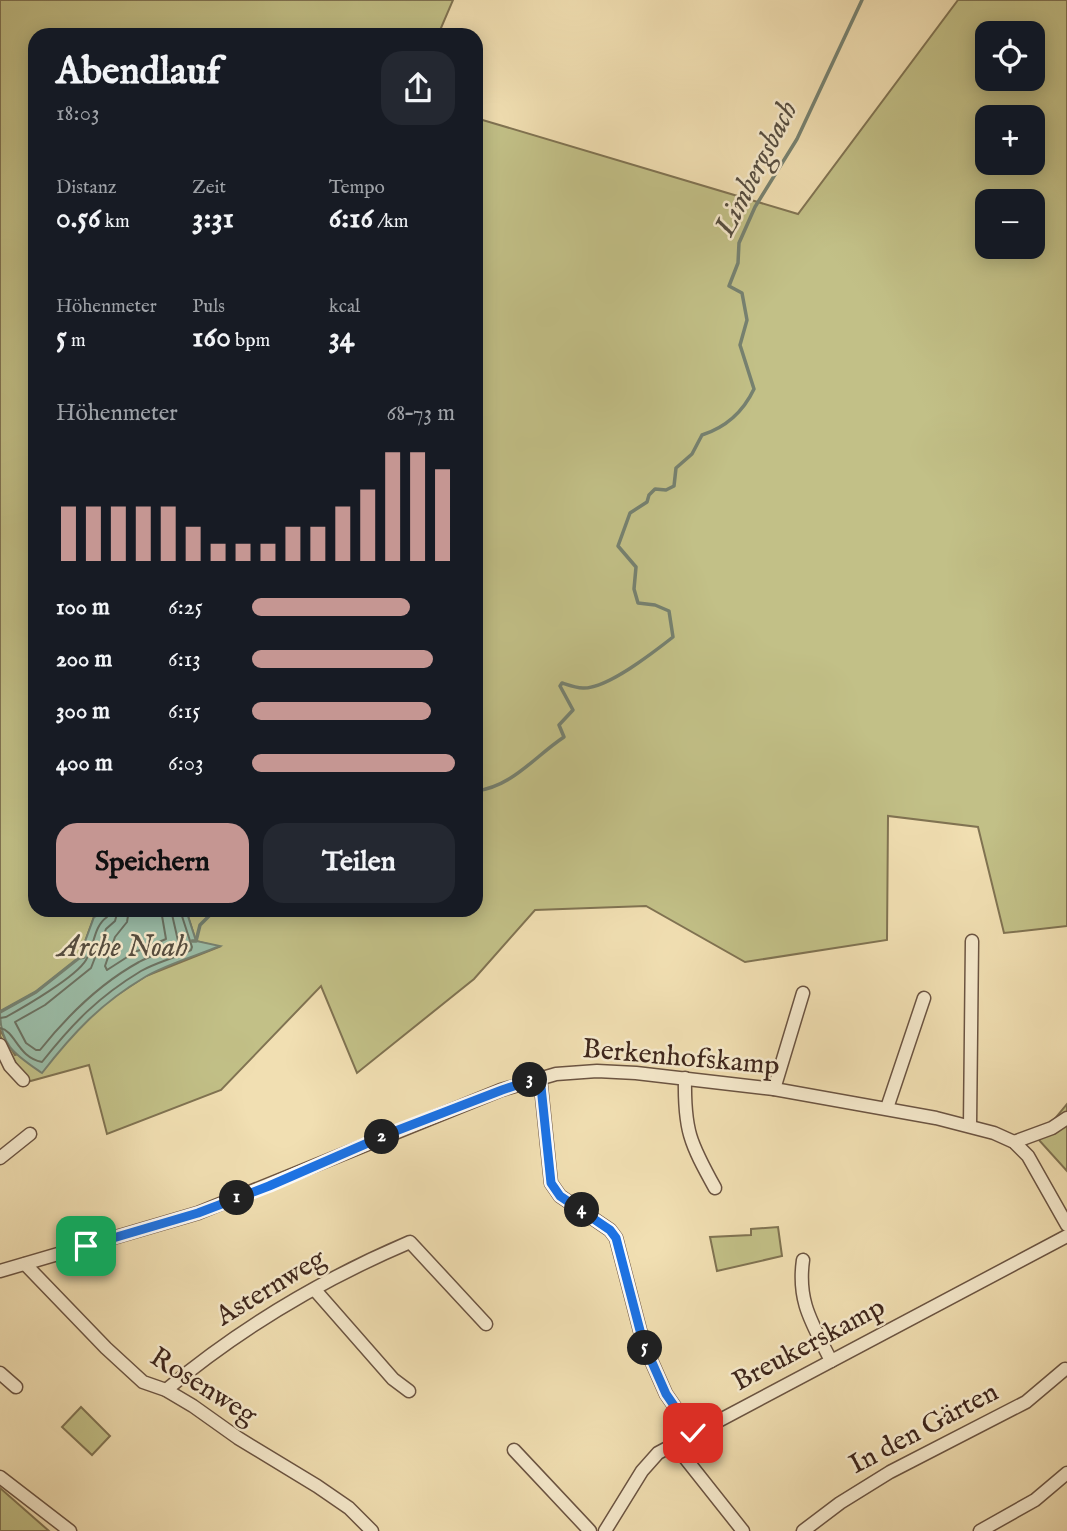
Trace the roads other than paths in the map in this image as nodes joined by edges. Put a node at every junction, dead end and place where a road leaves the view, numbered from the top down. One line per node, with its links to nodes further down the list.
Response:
1 (972, 941): 11 (street)
2 (803, 993): 8 (street)
3 (924, 998): 9 (street)
4 (0, 1045): 7 (street)
5 (540, 1077): 6 (street, Berkenhofskamp); 19 (street, Berkenhofskamp); 29 (street)
6 (685, 1078): 8 (street, Berkenhofskamp); 15 (street)
7 (23, 1080)
8 (775, 1089): 9 (street, Berkenhofskamp)
9 (887, 1108): 11 (street, Berkenhofskamp)
10 (1067, 1118): 13 (street)
11 (970, 1126): 13 (street, Berkenhofskamp)
12 (30, 1134): 14 (street)
13 (1014, 1143): 16 (street, Berkenhofskamp)
14 (0, 1158)
15 (715, 1188)
16 (1067, 1225)
17 (1067, 1236): 23 (street, Breukerskamp)
18 (803, 1260): 23 (street)
19 (25, 1264): 20 (street, Berkenhofskamp); 27 (street, Rosenweg)
20 (0, 1270)
21 (315, 1290): 22 (street, Asternweg); 27 (street, Asternweg); 28 (street)
22 (486, 1324)
23 (831, 1361): 29 (street, Breukerskamp)
24 (1065, 1368): 39 (street, In den Gärten)
25 (0, 1373): 26 (street)
26 (16, 1387)
27 (166, 1390): 35 (street, Rosenweg)
28 (409, 1391)
29 (693, 1433): 30 (street, Breukerskamp)
30 (674, 1444): 37 (street, Breukerskamp); 38 (street)
31 (514, 1450): 36 (street)
32 (1067, 1473): 40 (street)
33 (0, 1477): 34 (street)
34 (71, 1531)
35 (372, 1531)
36 (590, 1531)
37 (605, 1531)
38 (743, 1531)
39 (803, 1531)
40 (980, 1531)

